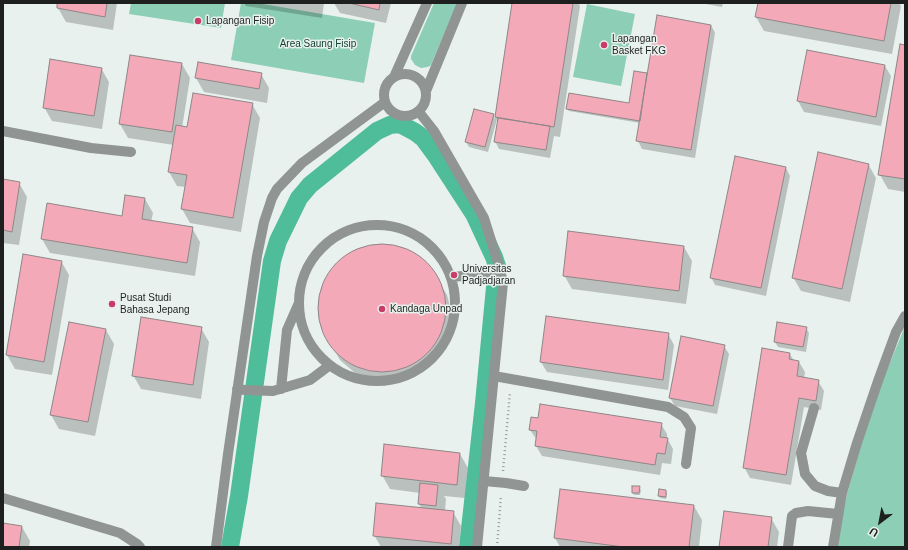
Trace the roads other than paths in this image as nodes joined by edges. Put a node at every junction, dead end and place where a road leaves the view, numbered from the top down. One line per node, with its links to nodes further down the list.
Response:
1 (427, 3): 3 (lane)
2 (462, 3): 4 (lane)
3 (394, 77): 4 (lane); 5 (lane)
4 (426, 91): 6 (lane)
5 (385, 102): 6 (lane); 15 (lane)
6 (419, 112): 9 (lane)
7 (3, 131): 8 (lane)
8 (131, 152)
9 (500, 269): 10 (lane); 14 (lane)
10 (451, 277): 11 (lane); 13 (lane)
11 (298, 303): 13 (lane); 16 (lane)
12 (905, 316): 21 (lane)
13 (330, 365): 16 (lane)
14 (494, 376): 18 (lane); 19 (lane)
15 (241, 390): 16 (lane); 25 (lane)
16 (277, 390)
17 (814, 408): 21 (lane)
18 (686, 464)
19 (484, 481): 20 (lane); 26 (lane)
20 (524, 486)
21 (842, 493): 23 (lane)
22 (3, 498): 24 (lane)
23 (838, 514): 27 (lane); 28 (lane)
24 (140, 547)
25 (216, 547)
26 (477, 547)
27 (788, 547)
28 (833, 547)

